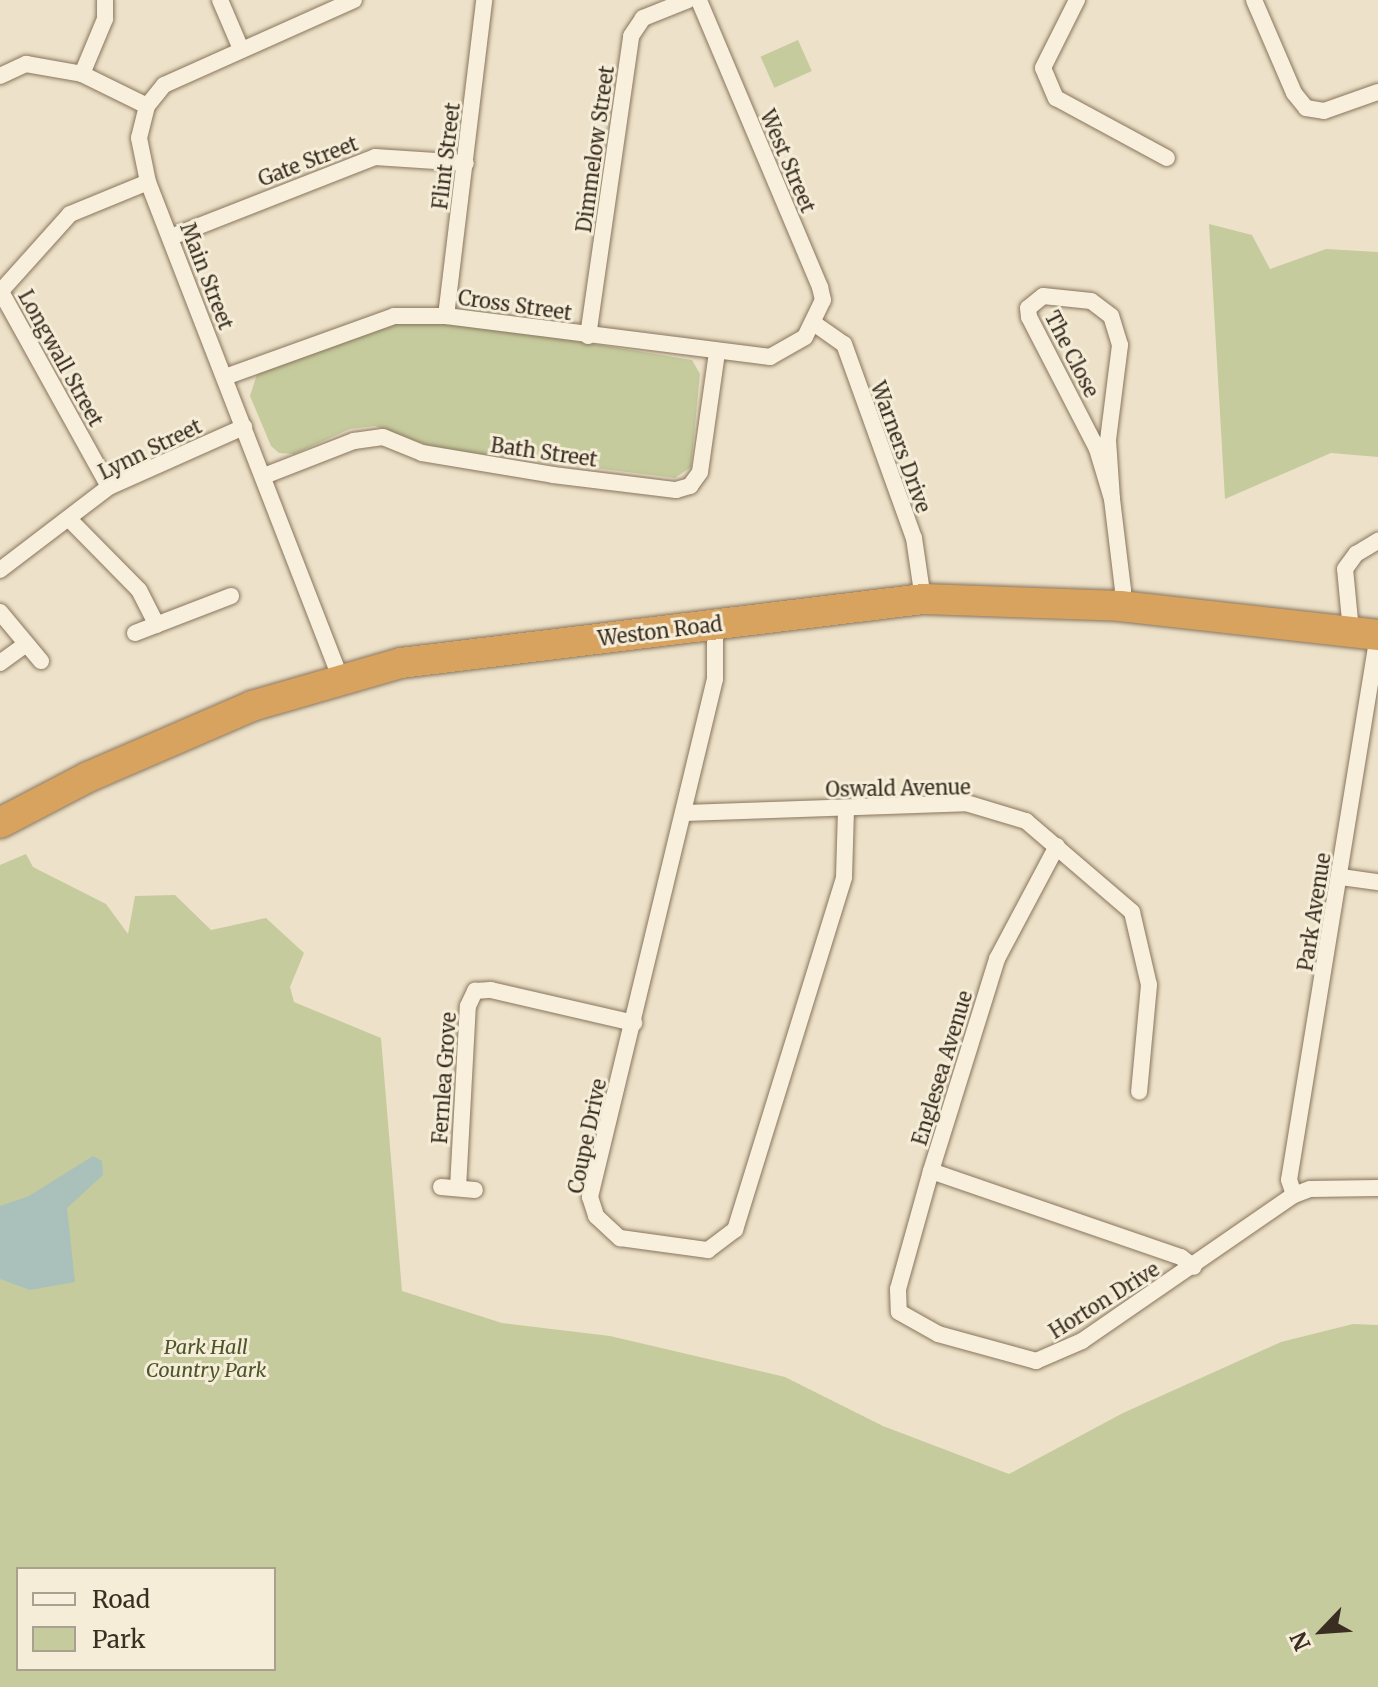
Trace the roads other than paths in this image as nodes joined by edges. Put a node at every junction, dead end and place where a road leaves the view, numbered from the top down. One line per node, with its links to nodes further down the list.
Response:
1 (105, 0): 10 (street)
2 (220, 0): 9 (street)
3 (354, 0): 9 (street)
4 (484, 0): 15 (street, Flint Street)
5 (688, 0): 21 (street, Dimmelow Street)
6 (699, 0): 20 (street, West Street)
7 (1077, 0): 14 (street)
8 (1254, 0): 12 (street)
9 (241, 49): 13 (street)
10 (82, 74): 11 (street); 13 (street)
11 (0, 76)
12 (1378, 92)
13 (147, 106): 16 (street, Main Street)
14 (1167, 158)
15 (466, 163): 17 (street, Gate Street); 19 (street, Flint Street)
16 (148, 182): 17 (street, Main Street); 18 (street)
17 (171, 237): 23 (street, Main Street)
18 (1, 291): 26 (street, Longwall Street)
19 (446, 316): 21 (street, Cross Street); 23 (street, Cross Street)
20 (810, 330): 22 (street, Cross Street); 32 (street, Warners Drive)
21 (588, 336): 22 (street, Cross Street)
22 (717, 353): 25 (street, Bath Street)
23 (225, 377): 24 (street, Main Street)
24 (244, 427): 25 (street, Main Street); 26 (street, Lynn Street)
25 (264, 476): 42 (street, Main Street)
26 (109, 487): 28 (street, Lynn Street)
27 (1112, 499): 27 (street, The Close); 33 (street, The Close)
28 (70, 520): 30 (street, Lynn Street); 36 (street)
29 (1378, 541): 38 (street)
30 (0, 570)
31 (231, 596): 36 (street)
32 (923, 599): 33 (highway, Weston Road); 35 (highway, Weston Road)
33 (1120, 606): 38 (highway, Weston Road)
34 (0, 612): 39 (street)
35 (715, 624): 42 (highway, Weston Road); 44 (street, Coupe Drive)
36 (157, 625): 37 (street)
37 (135, 633)
38 (1369, 634): 47 (street, Park Avenue)
39 (23, 646): 40 (street); 41 (street)
40 (41, 661)
41 (0, 663)
42 (340, 677): 45 (highway, Weston Road)
43 (846, 809): 44 (street, Oswald Avenue); 46 (street, Oswald Avenue); 49 (street, Coupe Drive)
44 (685, 813): 49 (street, Coupe Drive)
45 (0, 823)
46 (1057, 846): 50 (street, Oswald Avenue); 51 (street, Englesea Avenue)
47 (1341, 877): 48 (street); 54 (street, Park Avenue)
48 (1378, 882)
49 (634, 1023): 52 (street, Fernlea Grove)
50 (1139, 1092)
51 (931, 1171): 55 (street, Horton Drive); 56 (street, Englesea Avenue)
52 (458, 1188)
53 (1378, 1188): 54 (street, Horton Drive)
54 (1294, 1195): 55 (street, Horton Drive)
55 (1194, 1267): 56 (street, Horton Drive)
56 (899, 1312)

